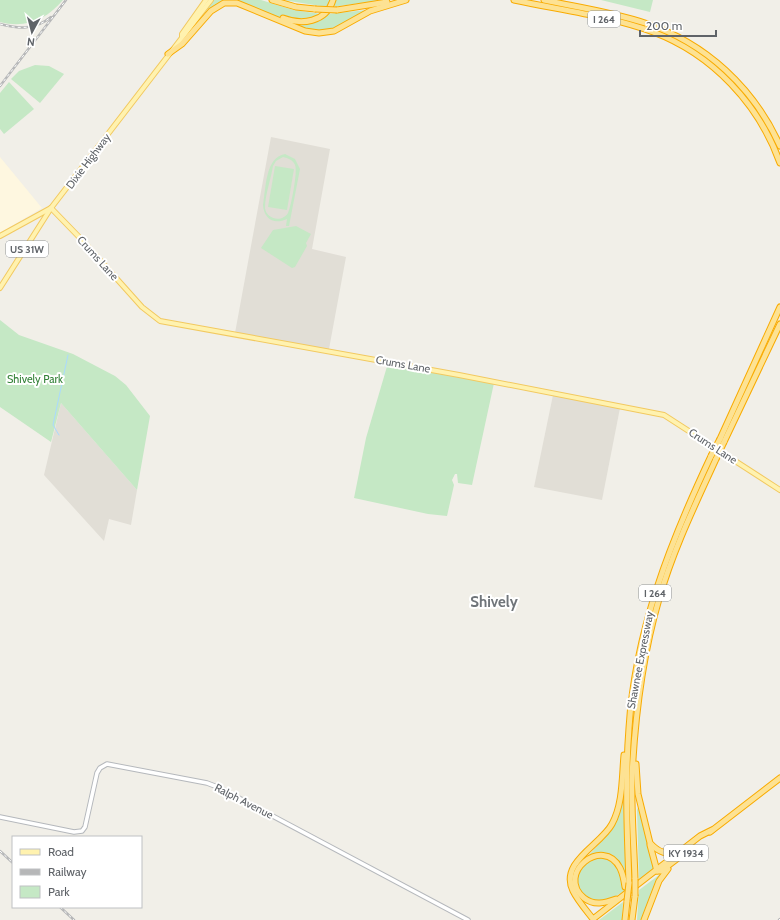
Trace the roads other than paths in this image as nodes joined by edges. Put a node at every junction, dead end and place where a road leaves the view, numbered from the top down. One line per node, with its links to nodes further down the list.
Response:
1 (206, 0): 10 (main road, Dixie Highway / US 31W)
2 (211, 0): 10 (main road, Dixie Highway / US 31W)
3 (272, 0): 5 (highway, bridge)
4 (332, 0): 9 (highway)
5 (401, 0)
6 (406, 0): 9 (highway)
7 (514, 0): 13 (highway, I 264)
8 (544, 0): 12 (highway, I 264)
9 (261, 12): 11 (highway)
10 (182, 37): 11 (main road, Dixie Highway / US 31W)
11 (168, 54): 14 (main road, Dixie Highway / US 31W)
12 (780, 146)
13 (780, 163)
14 (51, 208): 15 (main road); 16 (main road, Dixie Highway / US 31W); 21 (main road, Crums Lane)
15 (0, 236)
16 (0, 288)
17 (780, 307): 19 (highway, Shawnee Expressway / I 264)
18 (780, 324): 19 (highway, Shawnee Expressway / I 264)
19 (722, 440): 20 (highway, Shawnee Expressway / I 264, bridge)
20 (714, 458): 22 (highway, Shawnee Expressway / I 264); 23 (highway, Shawnee Expressway / I 264)
21 (780, 490)
22 (628, 749): 31 (highway, Shawnee Expressway / I 264); 33 (highway)
23 (634, 756): 27 (highway); 36 (highway, Shawnee Expressway / I 264, bridge)
24 (780, 778): 26 (highway, KY 1934)
25 (0, 817): 34 (street, Ralph Avenue)
26 (712, 830): 28 (highway, KY 1934); 29 (highway, KY 1934)
27 (650, 843): 28 (highway); 30 (highway)
28 (684, 849): 30 (highway, KY 1934)
29 (678, 859): 30 (highway, KY 1934); 37 (highway)
30 (657, 871): 32 (highway, KY 1934)
31 (627, 885): 32 (highway); 35 (highway, Shawnee Expressway / I 264, bridge)
32 (621, 897): 33 (highway, KY 1934)
33 (592, 919)
34 (468, 920)
35 (625, 920)
36 (632, 920)
37 (644, 920)

